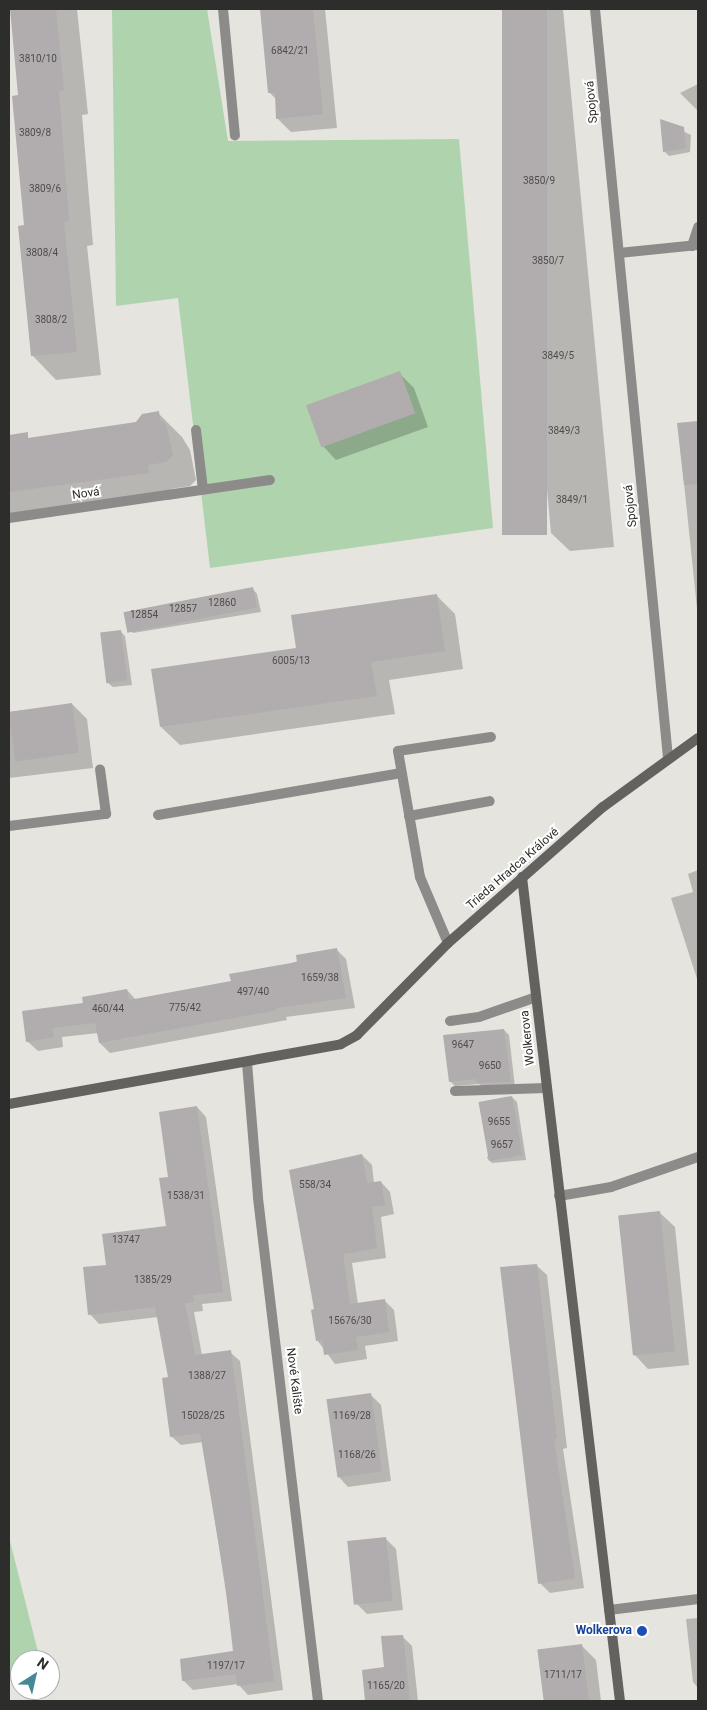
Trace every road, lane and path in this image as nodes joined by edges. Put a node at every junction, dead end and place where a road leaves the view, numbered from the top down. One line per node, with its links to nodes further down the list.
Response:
1 (224, 9): 3 (street)
2 (595, 9): 6 (street, Spojová)
3 (235, 135)
4 (698, 227): 5 (street)
5 (695, 246): 6 (street)
6 (619, 253): 13 (street, Spojová)
7 (196, 430): 9 (street)
8 (270, 480): 9 (street, Nová)
9 (203, 490): 10 (street, Nová)
10 (9, 518)
11 (491, 737): 15 (street)
12 (698, 738): 13 (street, Trieda Hradca Králové)
13 (668, 757): 20 (street, Trieda Hradca Králové)
14 (100, 769): 19 (street)
15 (401, 773): 17 (street); 18 (street)
16 (490, 801): 18 (street)
17 (158, 815)
18 (409, 816): 21 (street)
19 (9, 826)
20 (522, 878): 21 (street, Trieda Hradca Králové); 22 (street, Wolkerova)
21 (448, 943): 24 (street, Trieda Hradca Králové)
22 (536, 997): 23 (street); 25 (street, Wolkerova)
23 (450, 1021)
24 (247, 1063): 27 (street); 32 (street, Nové Kalište)
25 (546, 1088): 26 (street); 29 (street, Wolkerova)
26 (455, 1091)
27 (9, 1104)
28 (698, 1157): 29 (street)
29 (559, 1196): 31 (street, Wolkerova)
30 (698, 1599): 31 (street)
31 (609, 1610): 33 (street, Wolkerova)
32 (318, 1701)
33 (620, 1701)

